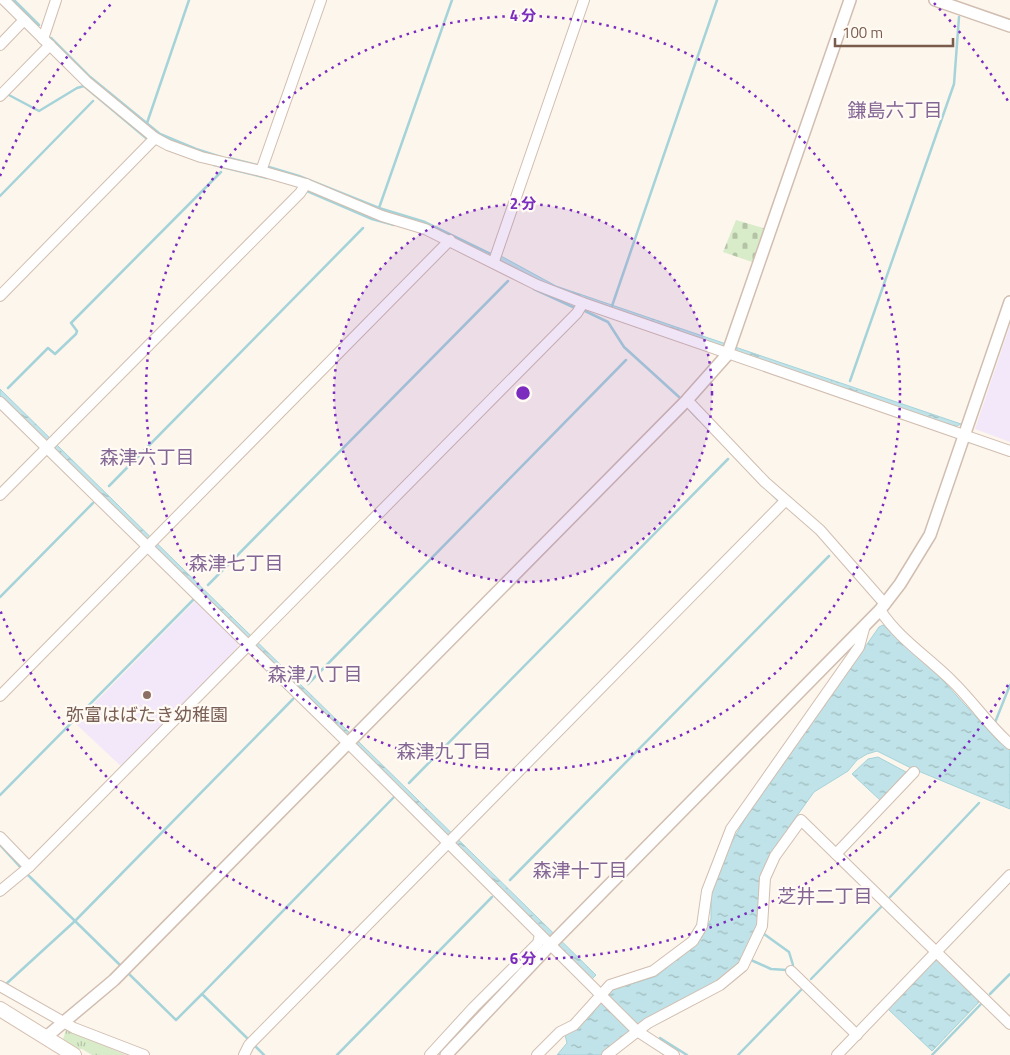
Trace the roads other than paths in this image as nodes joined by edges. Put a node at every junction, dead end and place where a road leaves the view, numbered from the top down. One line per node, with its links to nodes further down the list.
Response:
1 (4, 0): 7 (street)
2 (56, 0): 9 (street)
3 (321, 0): 14 (street)
4 (584, 0): 17 (street)
5 (850, 0): 21 (street)
6 (935, 0): 8 (street)
7 (24, 20): 9 (street); 10 (street)
8 (1010, 26)
9 (46, 42): 11 (street); 13 (street)
10 (0, 45)
11 (4, 85): 12 (street)
12 (0, 96)
13 (155, 138): 14 (street); 18 (street)
14 (261, 171): 15 (street)
15 (306, 184): 16 (street); 25 (street)
16 (450, 240): 17 (street); 29 (street)
17 (494, 261): 20 (street)
18 (0, 296)
19 (1010, 302): 24 (street)
20 (582, 304): 21 (street); 32 (street)
21 (729, 350): 22 (street); 24 (street)
22 (687, 400): 28 (street); 34 (street)
23 (0, 402): 25 (street)
24 (965, 435): 26 (street); 30 (street)
25 (46, 448): 27 (street); 29 (street)
26 (1010, 451)
27 (0, 495)
28 (785, 501): 30 (street); 38 (street)
29 (151, 544): 32 (street); 33 (street)
30 (883, 607): 31 (street); 35 (street)
31 (865, 625): 44 (street); 48 (street)
32 (250, 642): 34 (street); 40 (street)
33 (0, 696)
34 (352, 740): 38 (street); 50 (street)
35 (1010, 744)
36 (914, 772): 39 (street)
37 (0, 837): 40 (street)
38 (451, 839): 43 (street); 57 (street)
39 (836, 854): 45 (street); 52 (street)
40 (29, 868): 42 (street)
41 (1010, 875): 45 (street)
42 (0, 891)
43 (540, 935): 44 (street); 58 (street)
44 (554, 941): 48 (street); 59 (street)
45 (937, 952): 51 (street); 53 (street)
46 (791, 971): 53 (street)
47 (0, 986): 50 (street)
48 (601, 993): 52 (street); 60 (street)
49 (0, 1009): 54 (main road)
50 (62, 1024): 54 (street); 56 (street)
51 (1010, 1024)
52 (637, 1031): 61 (street); 62 (street)
53 (857, 1035): 63 (street)
54 (46, 1037): 55 (main road)
55 (74, 1055)
56 (144, 1055)
57 (244, 1055)
58 (430, 1055)
59 (446, 1055)
60 (537, 1055)
61 (607, 1055)
62 (674, 1055)
63 (837, 1055)

